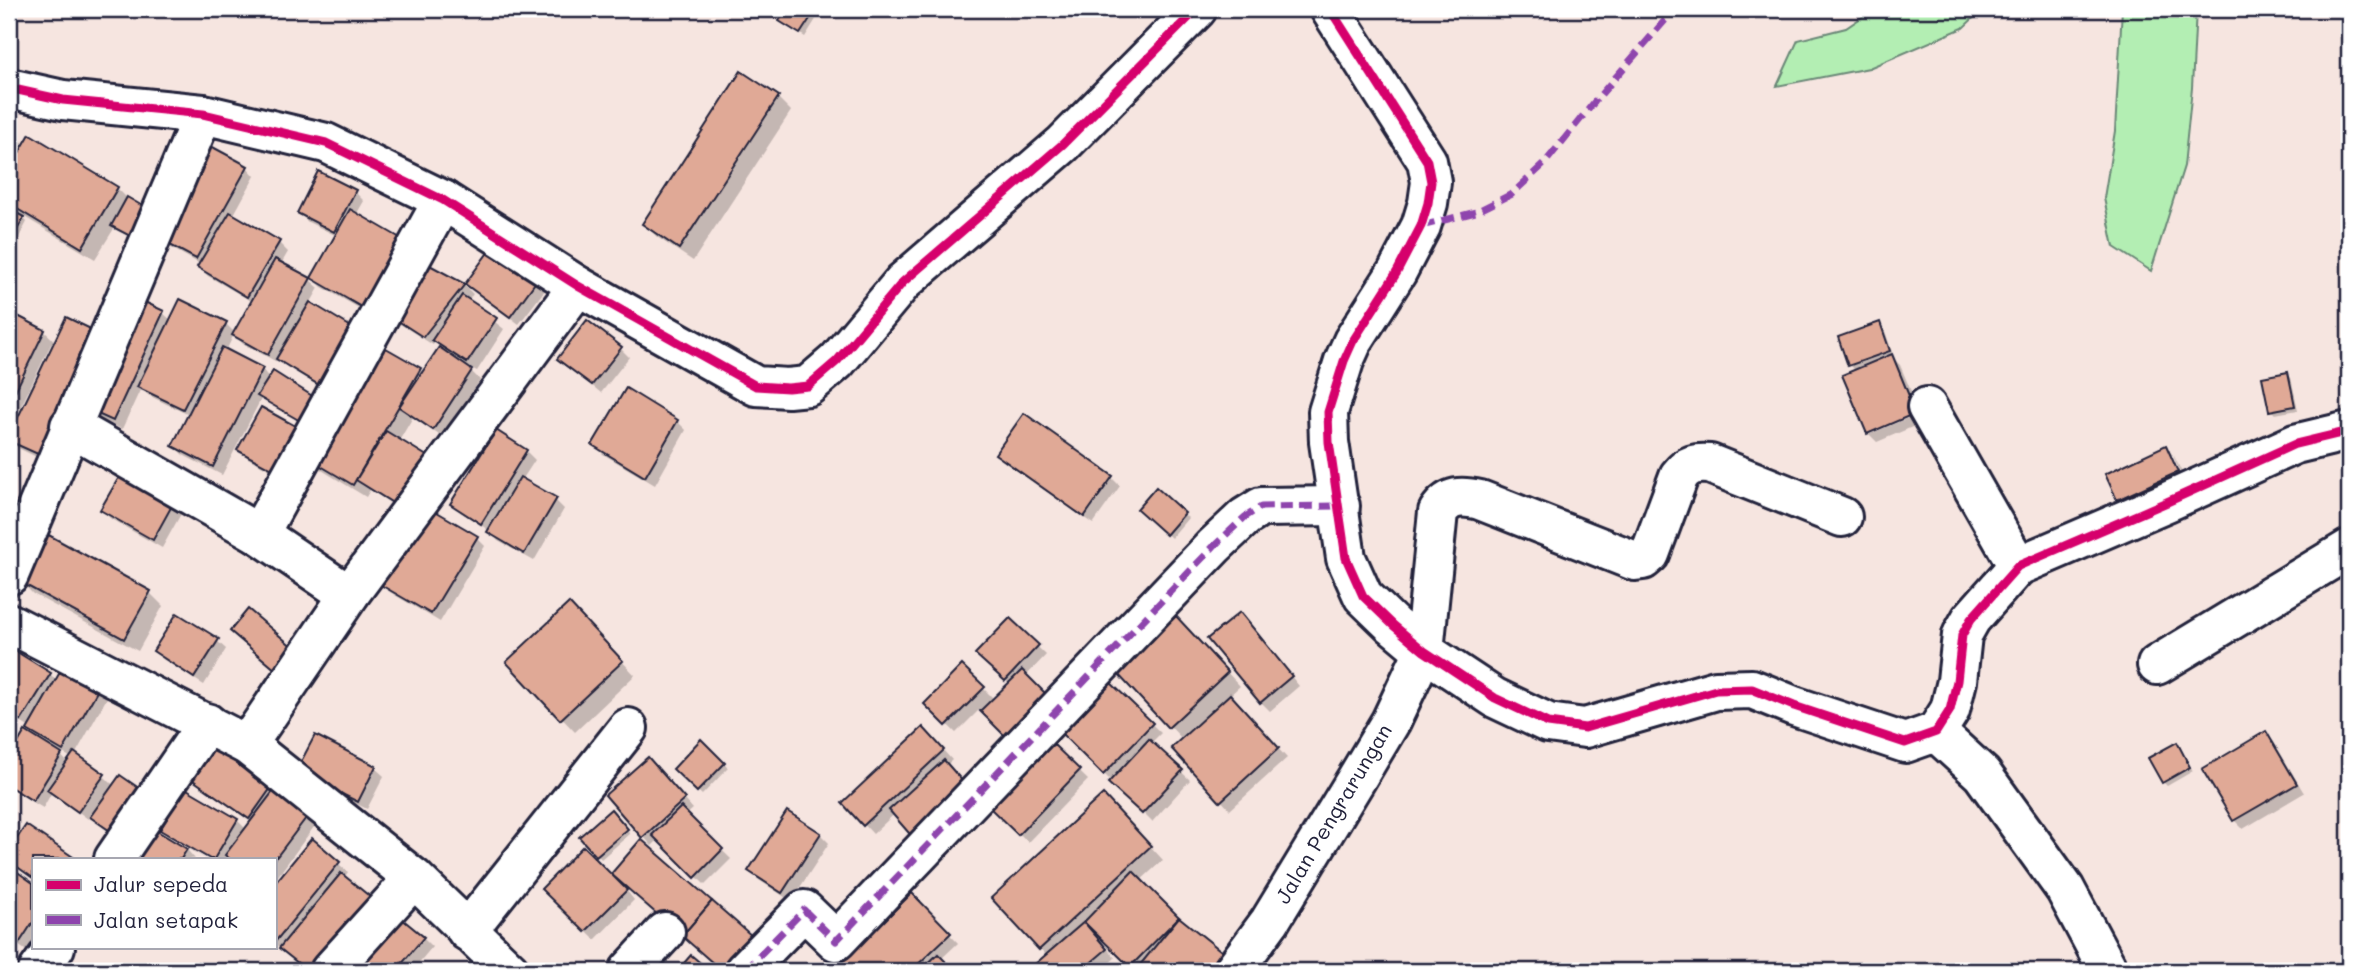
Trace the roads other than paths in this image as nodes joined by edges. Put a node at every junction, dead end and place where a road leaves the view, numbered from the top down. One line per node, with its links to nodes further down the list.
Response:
1 (1197, 9): 6 (street)
2 (1330, 9): 10 (street)
3 (9, 88): 4 (street)
4 (203, 114): 5 (street); 8 (street)
5 (443, 200): 6 (street); 12 (street)
6 (578, 286): 16 (street)
7 (1927, 407): 14 (street)
8 (70, 426): 12 (street); 15 (street)
9 (2349, 431): 14 (street)
10 (1340, 506): 18 (street); 33 (street)
11 (1842, 517): 18 (street, Jalan Pengrarungan)
12 (259, 534): 16 (street)
13 (2349, 549): 19 (street)
14 (2018, 566): 22 (street)
15 (9, 575)
16 (349, 595): 23 (street)
17 (9, 623): 20 (street)
18 (1423, 651): 22 (street); 34 (street, Jalan Pengrarungan)
19 (2157, 665)
20 (207, 723): 23 (street); 24 (street)
21 (628, 728): 26 (street)
22 (1936, 732): 35 (street)
23 (247, 745): 25 (street)
24 (115, 858)
25 (415, 878): 26 (street); 30 (street)
26 (467, 931): 31 (street)
27 (665, 932): 32 (street)
28 (54, 948): 29 (street)
29 (38, 971)
30 (330, 971)
31 (510, 971)
32 (629, 971)
33 (744, 971)
34 (1233, 971)
35 (2099, 971)

